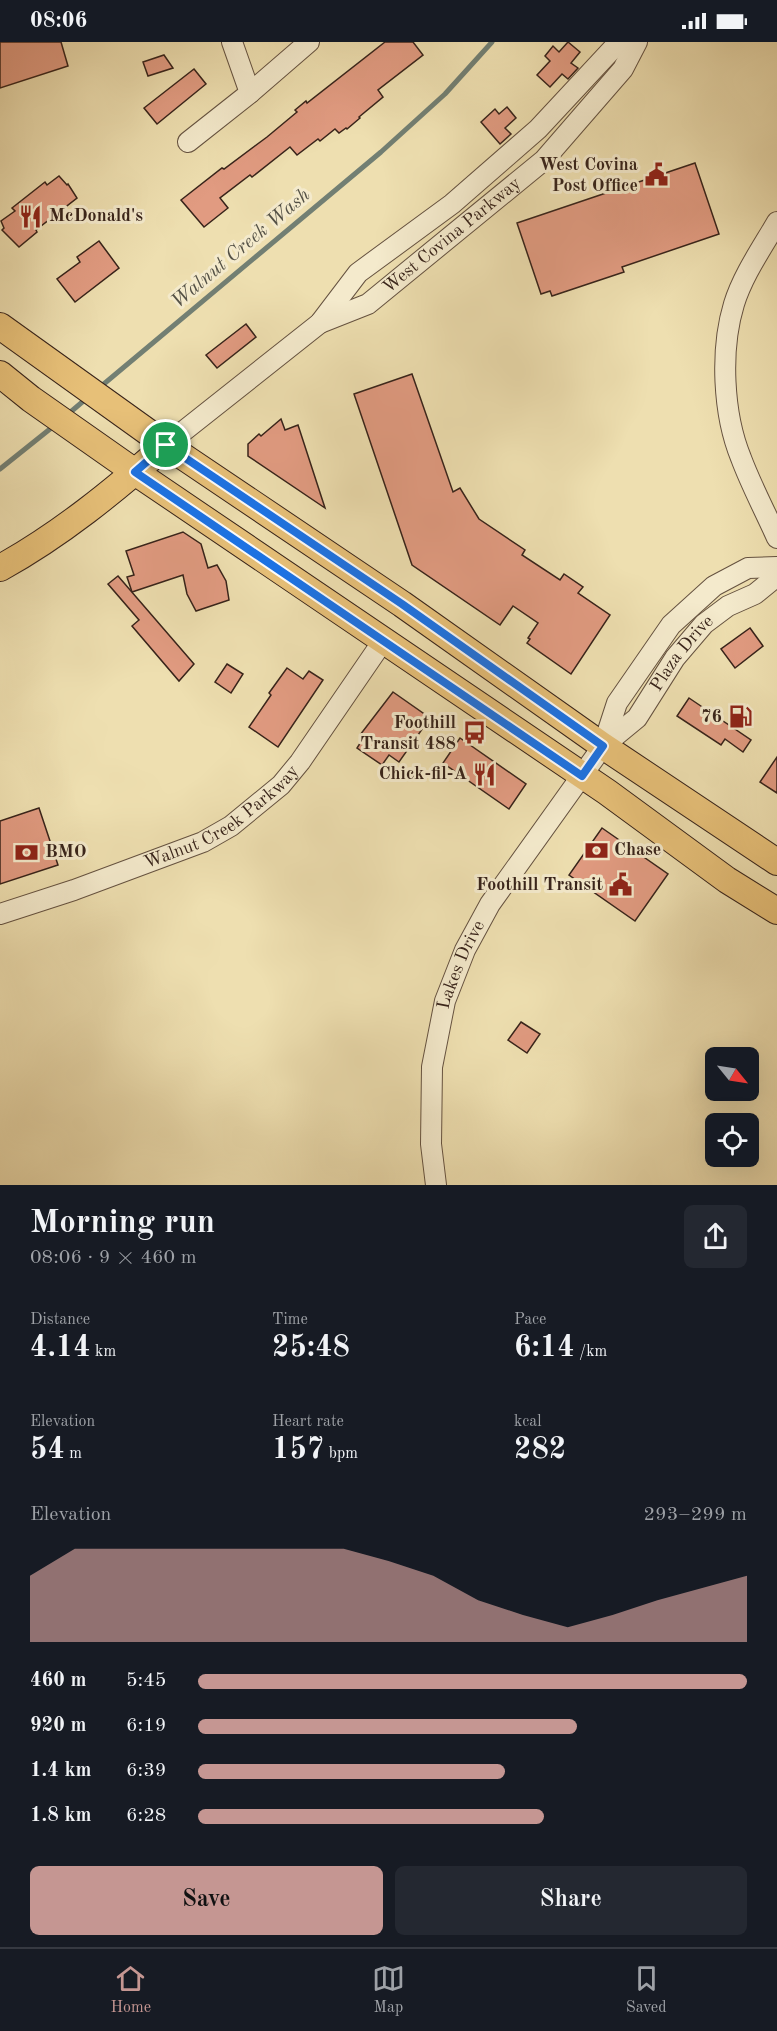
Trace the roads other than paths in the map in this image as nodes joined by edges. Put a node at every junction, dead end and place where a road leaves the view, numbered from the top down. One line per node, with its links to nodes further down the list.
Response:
1 (232, 42): 5 (street)
2 (309, 42): 5 (street)
3 (619, 42): 8 (street, West Covina Parkway)
4 (637, 42): 8 (street, West Covina Parkway)
5 (250, 93): 6 (street)
6 (188, 142)
7 (777, 222): 13 (street)
8 (320, 324): 11 (street, West Covina Parkway)
9 (0, 326): 11 (main road)
10 (0, 374): 12 (main road)
11 (166, 445): 12 (main road, West Covina Parkway); 18 (main road)
12 (135, 472): 15 (main road, West Covina Parkway); 17 (main road)
13 (777, 538)
14 (777, 567): 18 (street)
15 (0, 568)
16 (777, 576): 18 (street, Plaza Drive)
17 (383, 641): 19 (main road); 22 (street, Walnut Creek Parkway)
18 (603, 746): 19 (street, Lakes Drive); 20 (main road)
19 (582, 776): 21 (main road); 23 (street, Lakes Drive)
20 (777, 862)
21 (777, 911)
22 (1, 913)
23 (436, 1185)

